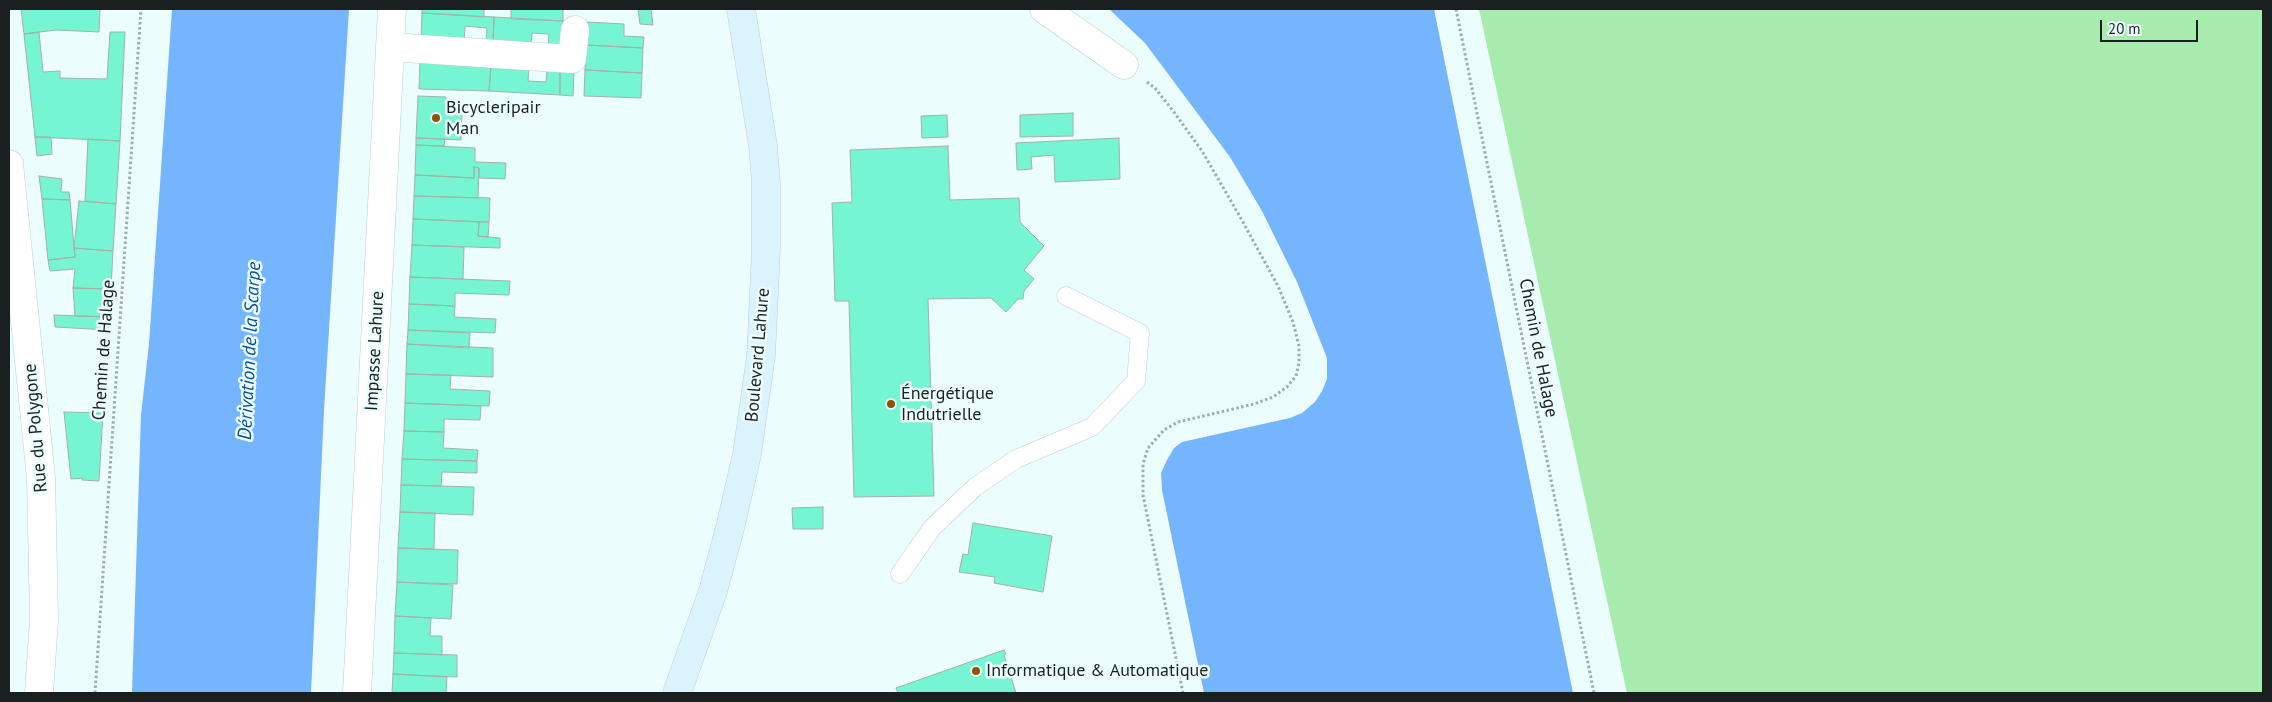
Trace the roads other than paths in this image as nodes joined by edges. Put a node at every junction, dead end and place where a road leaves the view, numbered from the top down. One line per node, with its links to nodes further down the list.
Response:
1 (392, 9): 5 (street, Impasse Lahure)
2 (741, 9): 12 (main road, Boulevard Lahure)
3 (1044, 9): 6 (street)
4 (574, 30): 5 (street)
5 (390, 48): 11 (street, Impasse Lahure)
6 (1124, 65)
7 (9, 164): 10 (street, Rue du Polygone)
8 (1066, 296): 9 (lane)
9 (900, 574)
10 (39, 693)
11 (357, 693)
12 (676, 693)

